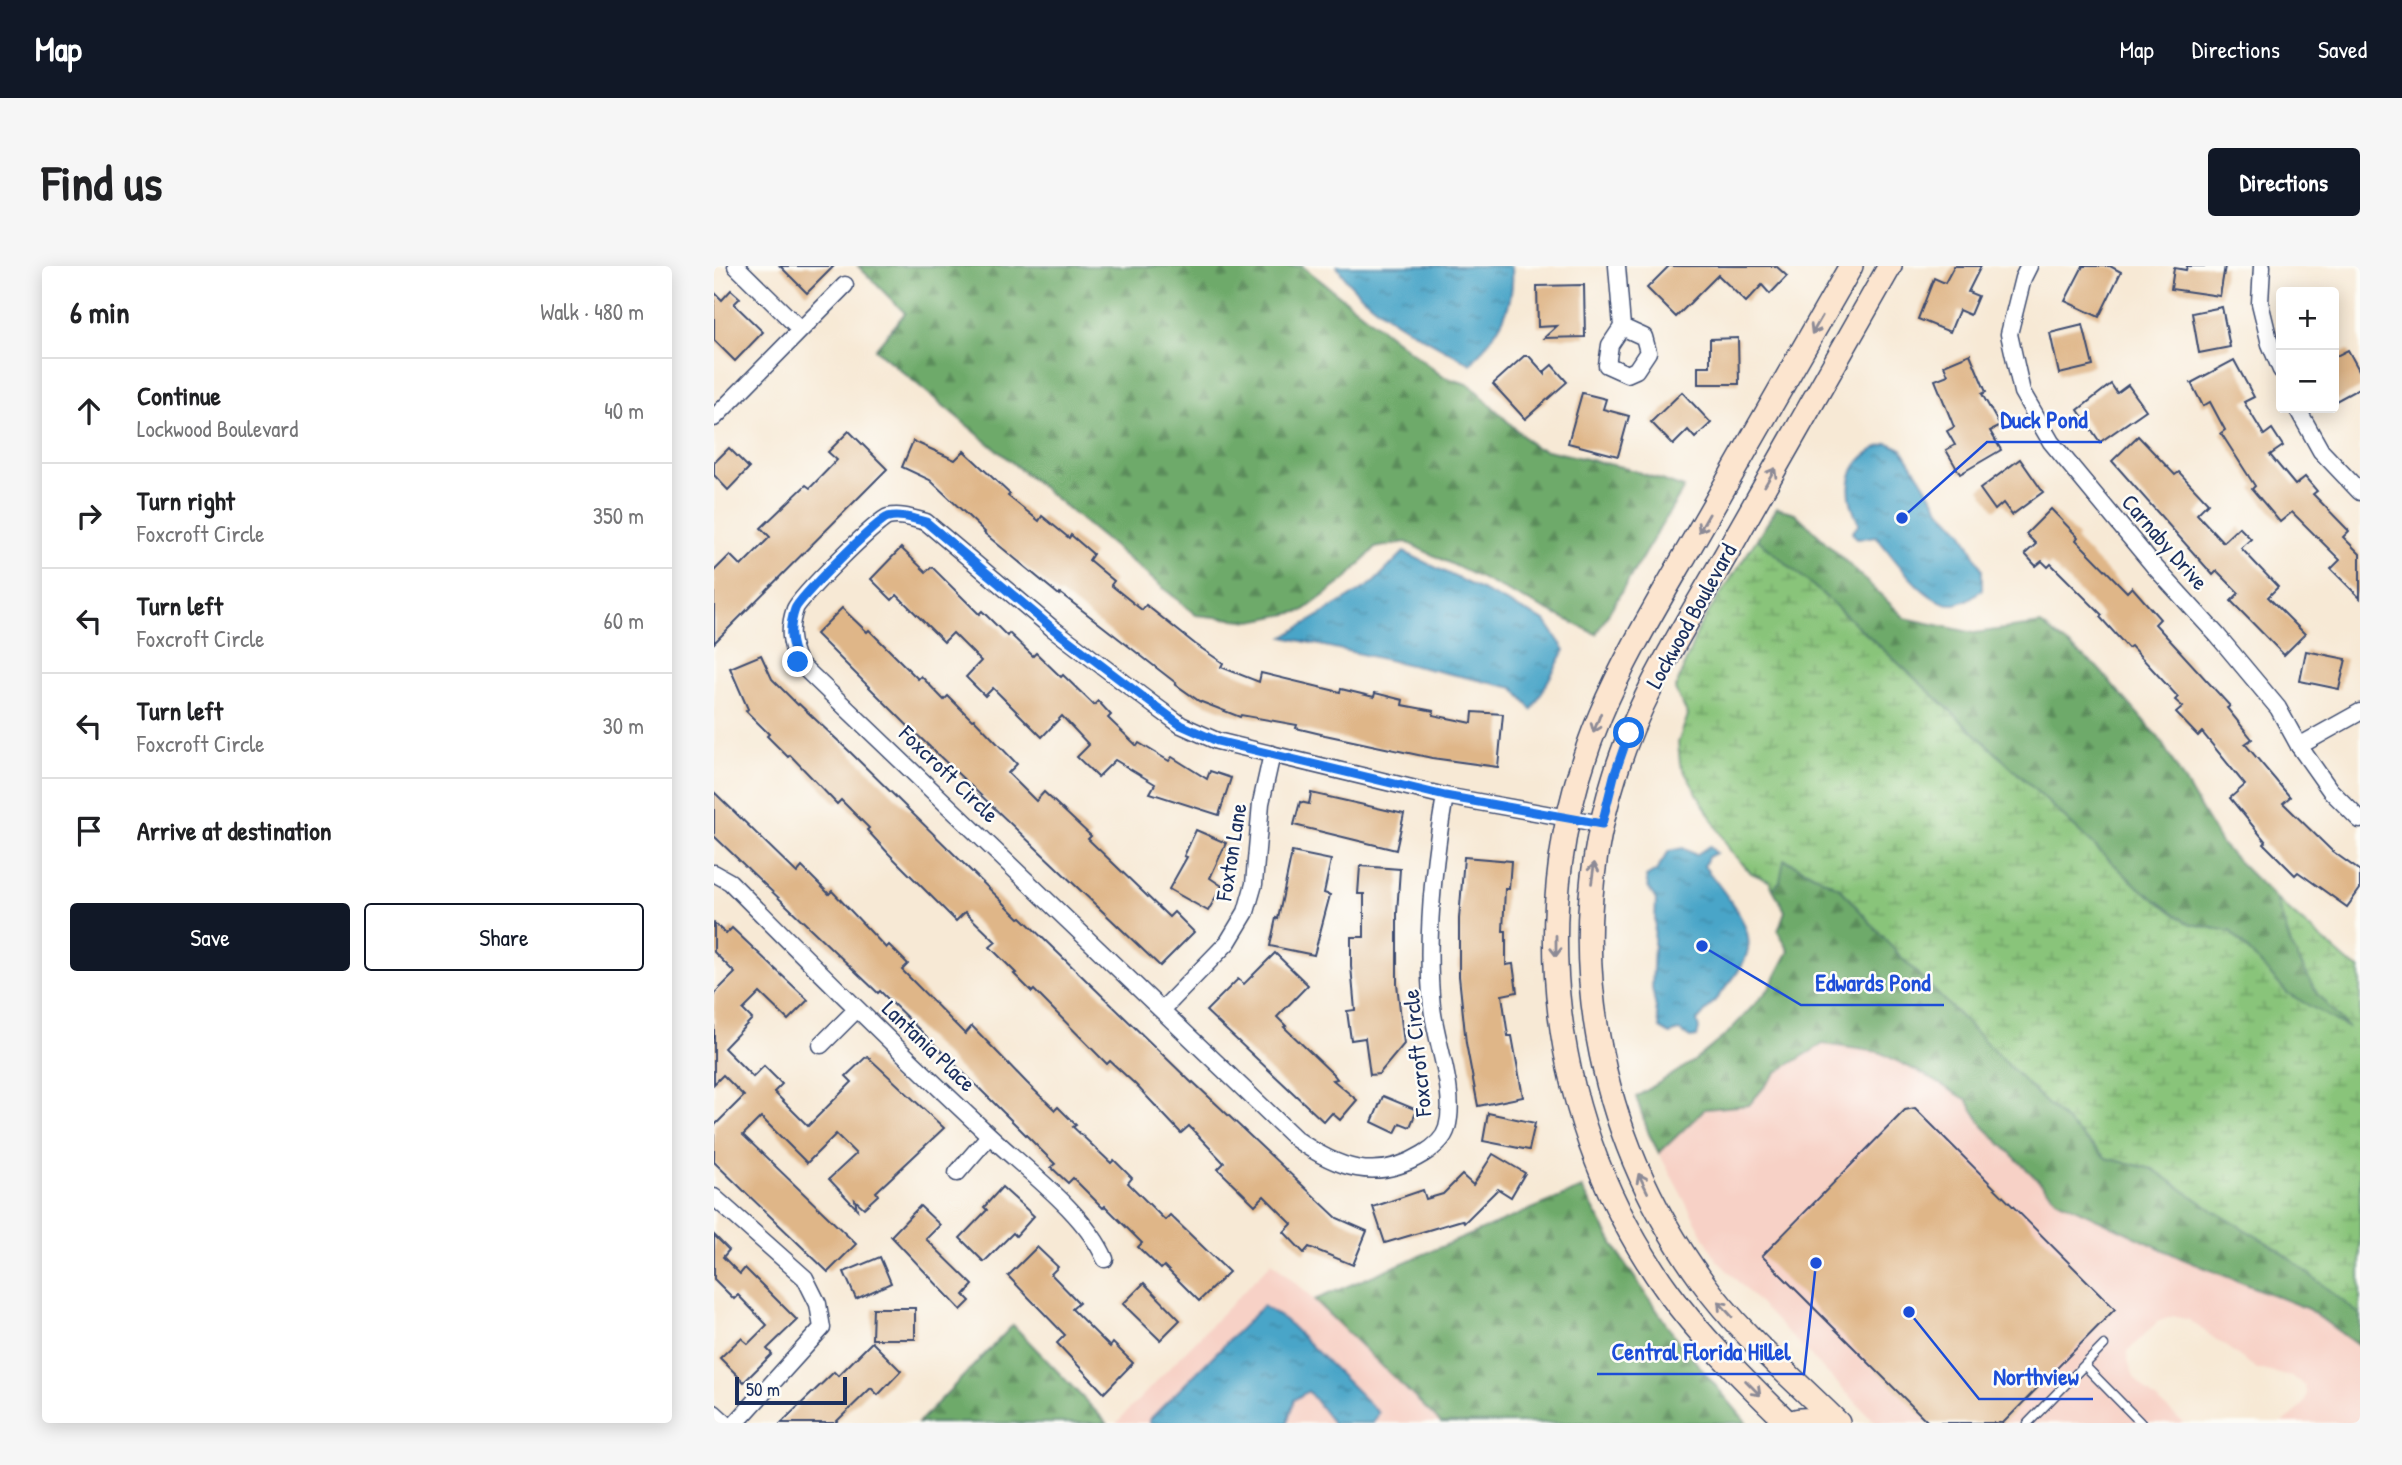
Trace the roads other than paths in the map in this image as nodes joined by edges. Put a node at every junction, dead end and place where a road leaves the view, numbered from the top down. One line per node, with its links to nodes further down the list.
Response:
1 (736, 266): 9 (street)
2 (1617, 266): 8 (street)
3 (1851, 266): 18 (main road, Lockwood Boulevard, one-way to 18)
4 (1890, 266): 20 (main road, Lockwood Boulevard, one-way to 4)
5 (2029, 266): 15 (street, Carnaby Drive)
6 (2262, 266): 10 (street)
7 (845, 285): 9 (street)
8 (1622, 327)
9 (800, 329): 12 (street)
10 (2276, 358)
11 (2300, 413): 13 (street)
12 (714, 418)
13 (2360, 492)
14 (2360, 712): 15 (street)
15 (2299, 746): 19 (street, Carnaby Drive)
16 (1272, 754): 17 (street, Foxcroft Circle); 23 (street, Foxton Lane); 23 (street, Foxcroft Circle)
17 (1445, 796): 18 (street, Foxcroft Circle); 23 (street, Foxcroft Circle)
18 (1568, 819): 20 (street, Foxcroft Circle); 30 (main road, Lockwood Boulevard, one-way to 30)
19 (2360, 820)
20 (1602, 824): 28 (main road, Lockwood Boulevard, one-way to 20)
21 (714, 873): 22 (street, Lantania Place)
22 (857, 1009): 24 (street); 25 (street, Lantania Place)
23 (1162, 1010)
24 (821, 1045)
25 (989, 1136): 26 (street); 29 (street, Lantania Place)
26 (957, 1173)
27 (714, 1197): 35 (street)
28 (1676, 1243): 30 (main road); 38 (main road, Lockwood Boulevard, one-way to 28)
29 (1105, 1259)
30 (1647, 1261): 36 (main road, Lockwood Boulevard, one-way to 36)
31 (2104, 1345): 32 (lane)
32 (2085, 1366): 39 (lane); 40 (lane)
33 (714, 1413): 34 (street)
34 (725, 1423)
35 (736, 1423)
36 (1789, 1423): 37 (main road)
37 (1822, 1423)
38 (1838, 1423)
39 (2028, 1423)
40 (2141, 1423)

